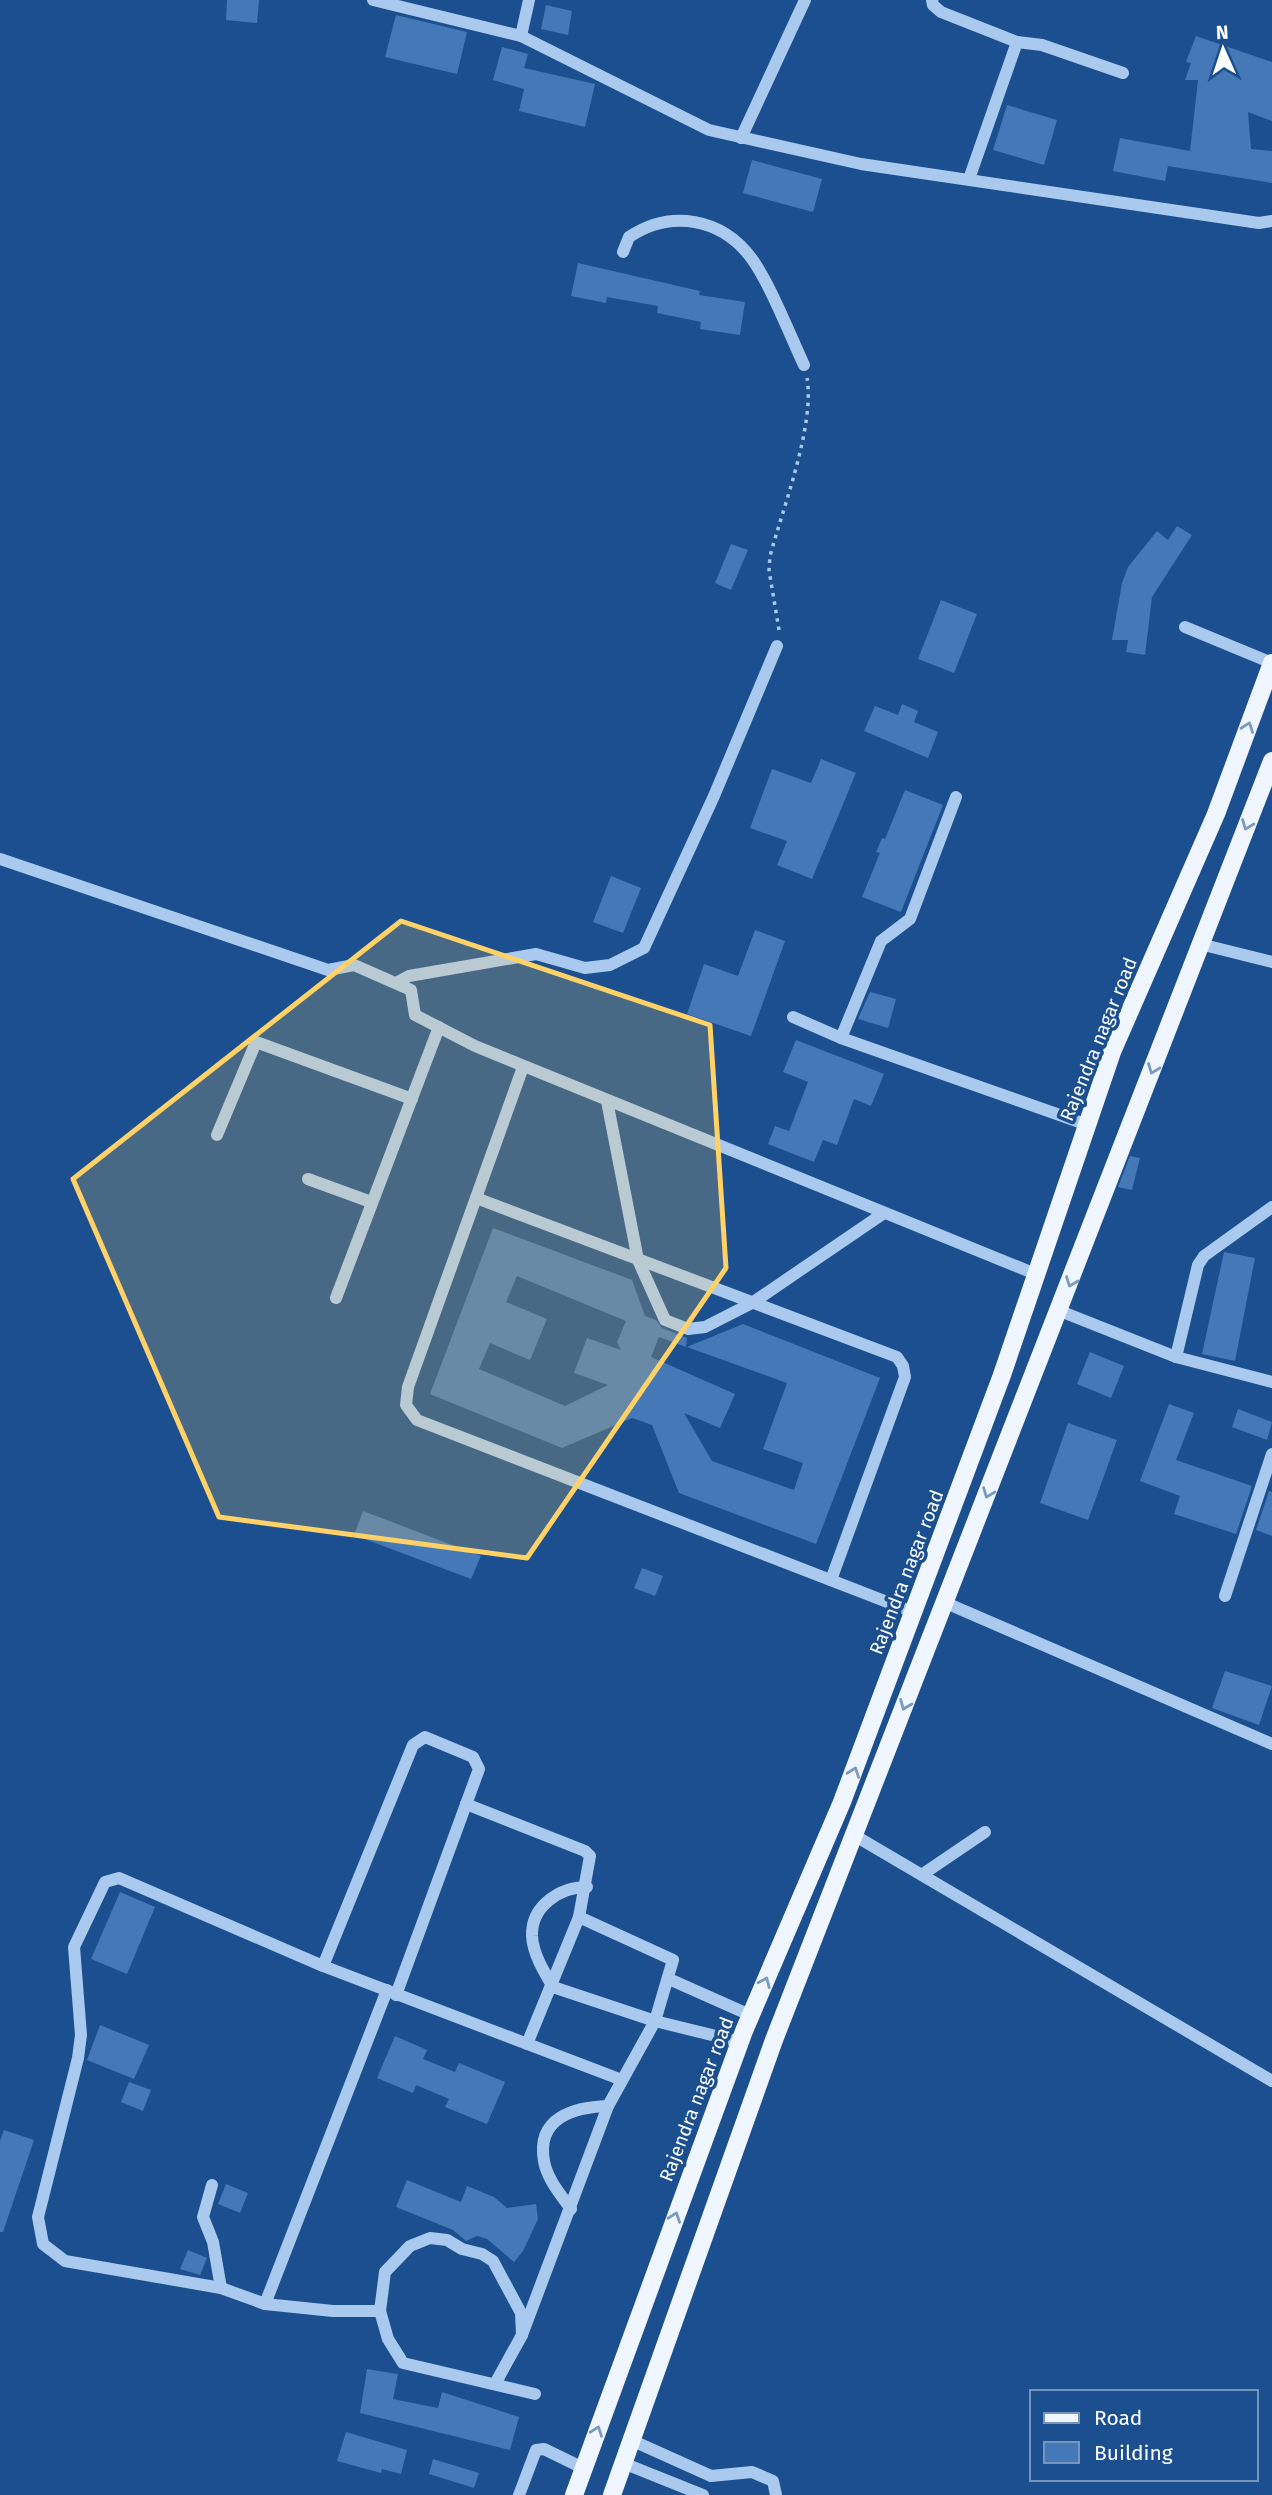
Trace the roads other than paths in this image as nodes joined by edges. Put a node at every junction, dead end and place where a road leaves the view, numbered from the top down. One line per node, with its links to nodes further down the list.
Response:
1 (373, 0): 5 (street)
2 (528, 0): 5 (street)
3 (805, 0): 8 (street)
4 (932, 0): 6 (street)
5 (521, 36): 8 (street)
6 (1017, 42): 7 (street); 9 (street)
7 (1123, 73)
8 (741, 138): 9 (street)
9 (969, 179): 10 (street)
10 (1272, 221)
11 (623, 252): 12 (street)
12 (804, 365)
13 (1185, 626): 15 (street)
14 (777, 646): 21 (street)
15 (1272, 663): 28 (main road, Rajendra nagar road, one-way to 15)
16 (1272, 761): 19 (main road, one-way to 19)
17 (956, 797): 24 (street)
18 (0, 859): 21 (street)
19 (1200, 944): 20 (street); 39 (main road, one-way to 39)
20 (1272, 962)
21 (396, 983): 23 (street)
22 (793, 1017): 24 (street)
23 (439, 1027): 25 (street); 26 (street)
24 (841, 1038): 28 (street)
25 (523, 1067): 27 (street); 31 (street)
26 (412, 1099): 29 (street); 32 (street)
27 (607, 1101): 34 (street); 35 (street)
28 (1085, 1124): 36 (main road, Rajendra nagar road)
29 (217, 1135)
30 (307, 1179): 32 (street)
31 (475, 1198): 35 (street); 45 (street)
32 (371, 1202): 37 (street)
33 (1272, 1207): 40 (street)
34 (884, 1213): 36 (street); 38 (street)
35 (638, 1259): 38 (street); 38 (street)
36 (1038, 1275): 41 (main road, Rajendra nagar road)
37 (336, 1298)
38 (752, 1303): 45 (street)
39 (1060, 1311): 40 (street); 43 (main road)
40 (1176, 1357): 42 (street)
41 (1003, 1375): 43 (main road); 48 (main road, Rajendra nagar road)
42 (1272, 1382)
43 (1030, 1386): 47 (main road, one-way to 47)
44 (1272, 1454): 46 (street)
45 (831, 1580): 48 (street)
46 (1225, 1597)
47 (946, 1603): 49 (street); 52 (main road, one-way to 52)
48 (913, 1612): 60 (main road, Rajendra nagar road, one-way to 48)
49 (1272, 1744)
50 (466, 1804): 54 (street); 56 (street); 59 (street)
51 (985, 1832): 53 (street)
52 (852, 1835): 53 (street); 75 (main road)
53 (923, 1874): 65 (street)
54 (587, 1887): 55 (street); 58 (street)
55 (579, 1917): 57 (street); 58 (street)
56 (323, 1966): 59 (street); 69 (street)
57 (669, 1979): 60 (street); 61 (street)
58 (553, 1987): 61 (street); 63 (street)
59 (392, 1992): 63 (street); 70 (street)
60 (750, 2015): 62 (main road, Rajendra nagar road)
61 (655, 2021): 62 (street); 64 (street)
62 (740, 2042): 77 (main road, Rajendra nagar road, one-way to 62)
63 (527, 2044): 64 (street)
64 (621, 2080): 66 (street)
65 (1272, 2081)
66 (608, 2106): 68 (street); 68 (street)
67 (212, 2185): 69 (street)
68 (571, 2209): 72 (street)
69 (221, 2288): 70 (street)
70 (265, 2304): 71 (street)
71 (380, 2311): 72 (street); 73 (street)
72 (522, 2335): 73 (street)
73 (495, 2384): 74 (street)
74 (535, 2394)
75 (631, 2440): 76 (main road); 82 (street)
76 (623, 2463): 80 (main road); 81 (street)
77 (583, 2468): 78 (street); 79 (main road, Rajendra nagar road)
78 (519, 2495)
79 (574, 2495)
80 (612, 2495)
81 (703, 2495)
82 (776, 2495)

